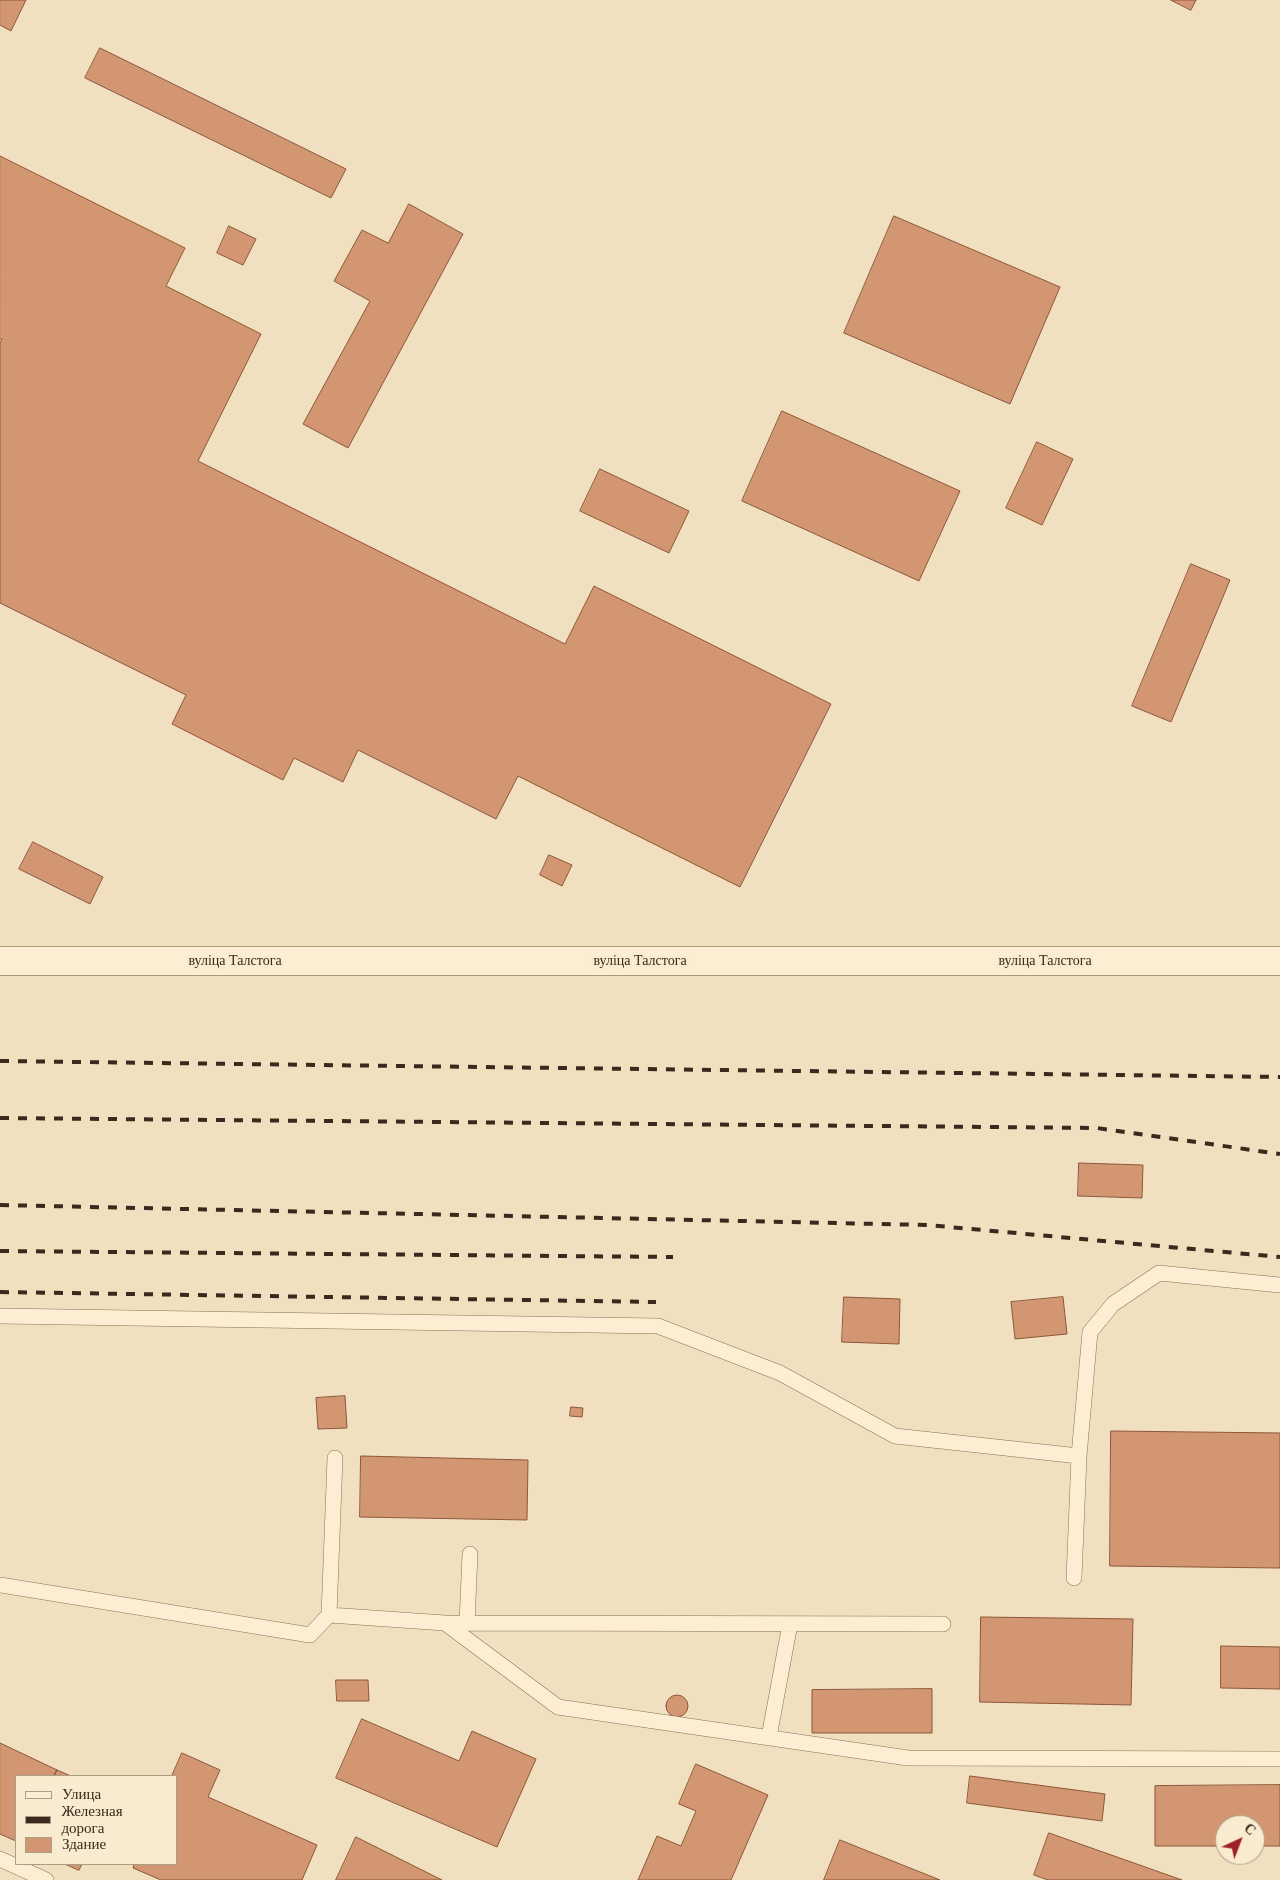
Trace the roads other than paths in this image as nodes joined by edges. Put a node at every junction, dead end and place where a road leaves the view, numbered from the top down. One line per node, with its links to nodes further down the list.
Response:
1 (0, 961): 2 (main road, вуліца Талстога)
2 (1280, 961)
3 (1280, 1285): 5 (lane)
4 (0, 1316): 5 (lane)
5 (1079, 1456): 8 (lane)
6 (335, 1458): 10 (lane)
7 (470, 1554): 12 (lane)
8 (1074, 1578)
9 (0, 1585): 10 (lane)
10 (329, 1615): 11 (lane)
11 (445, 1623): 12 (lane); 15 (lane)
12 (467, 1623): 13 (lane)
13 (790, 1624): 14 (lane); 15 (lane)
14 (942, 1624)
15 (769, 1737): 16 (lane)
16 (1280, 1759)
17 (0, 1859): 18 (lane)
18 (46, 1880)

